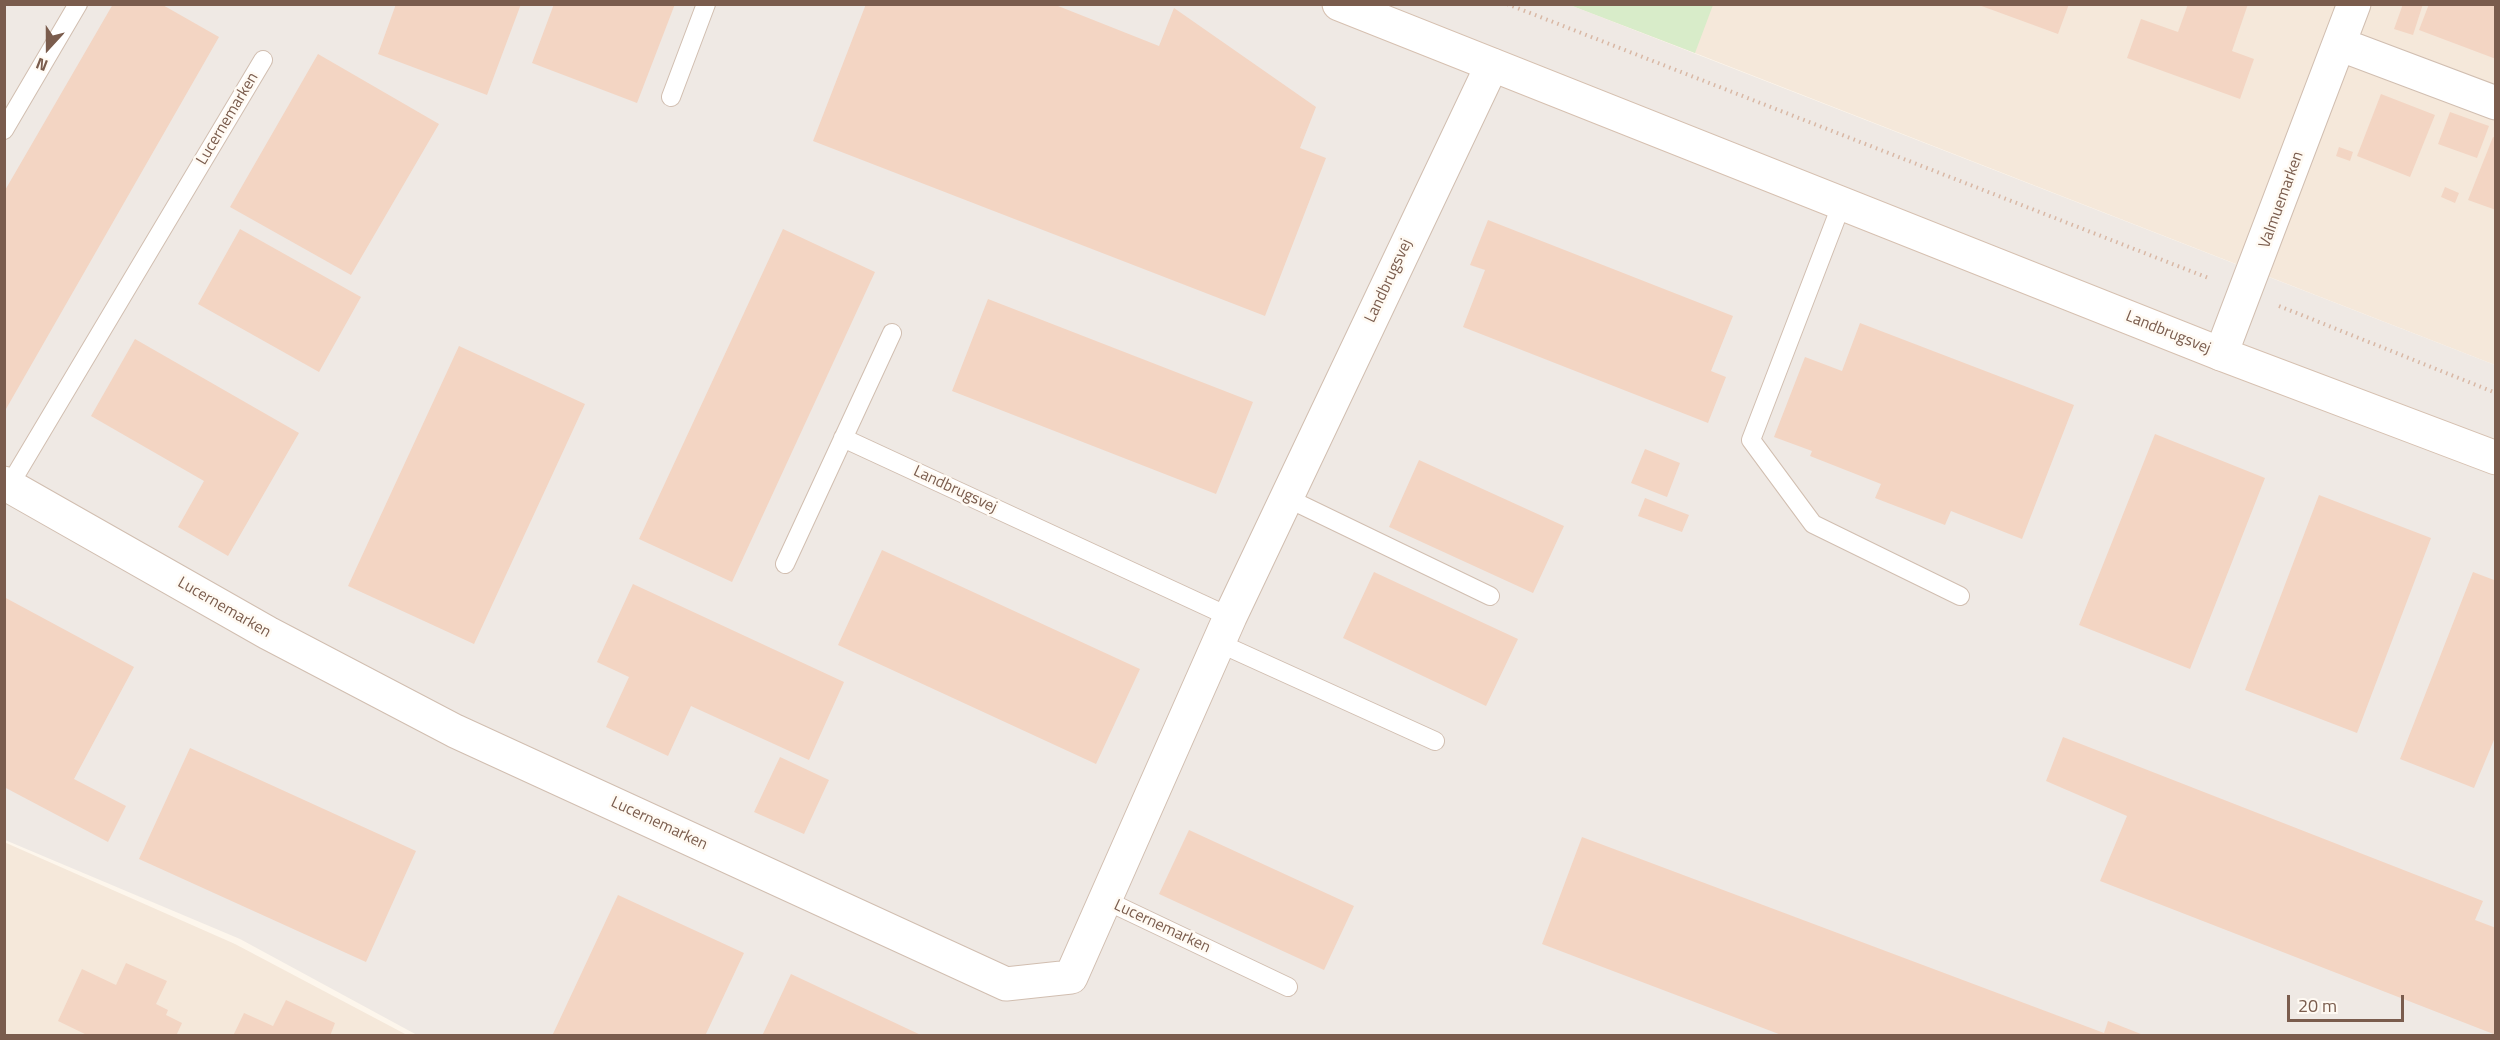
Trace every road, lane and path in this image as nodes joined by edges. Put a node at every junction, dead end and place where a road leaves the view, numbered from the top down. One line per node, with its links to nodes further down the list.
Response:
1 (78, 4): 11 (lane)
2 (706, 4): 9 (lane)
3 (1339, 4): 8 (street, Landbrugsvej)
4 (1507, 4): 13 (path)
5 (2354, 4): 6 (street, Valmuemarken)
6 (2339, 44): 10 (street); 13 (street, Valmuemarken)
7 (263, 60): 19 (lane, Lucernemarken)
8 (1492, 64): 12 (street, Landbrugsvej); 20 (street, Landbrugsvej)
9 (671, 97)
10 (2496, 103)
11 (4, 130)
12 (1842, 203): 15 (street, Landbrugsvej); 23 (lane)
13 (2247, 293): 15 (street, Valmuemarken); 16 (path)
14 (892, 333): 17 (lane)
15 (2222, 354): 18 (street, Landbrugsvej)
16 (2496, 393)
17 (843, 438): 21 (lane); 24 (lane, Landbrugsvej)
18 (2496, 458)
19 (7, 485): 26 (street, Lucernemarken)
20 (1287, 498): 22 (lane); 24 (street, Landbrugsvej)
21 (785, 564)
22 (1490, 596)
23 (1960, 596)
24 (1225, 630): 25 (lane, Landbrugsvej); 26 (street, Landbrugsvej)
25 (1436, 741)
26 (1105, 900): 27 (lane, Lucernemarken)
27 (1287, 987)

